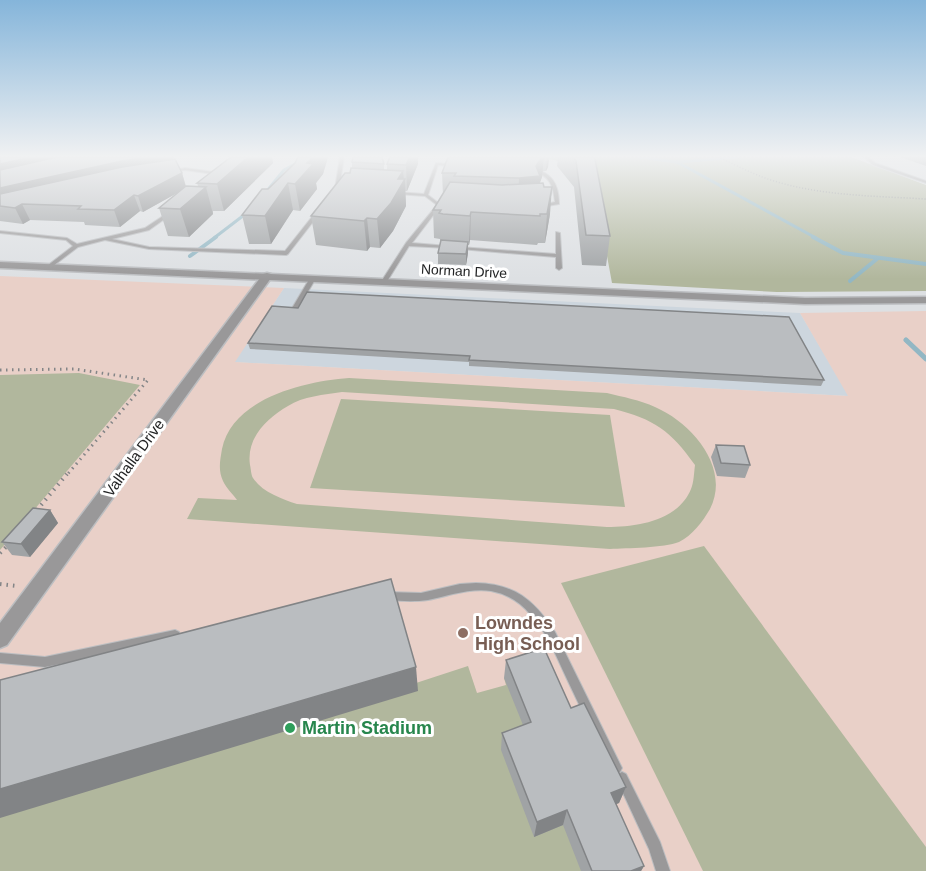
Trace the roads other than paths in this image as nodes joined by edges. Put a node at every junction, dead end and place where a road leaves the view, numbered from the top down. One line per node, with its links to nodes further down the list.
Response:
1 (429, 198): 3 (lane)
2 (556, 198): 5 (lane)
3 (439, 205): 4 (lane); 11 (lane)
4 (451, 206)
5 (533, 207)
6 (321, 208): 10 (lane)
7 (176, 210): 10 (lane)
8 (0, 232): 12 (lane)
9 (558, 233): 13 (lane)
10 (105, 238): 12 (lane)
11 (408, 244): 13 (lane); 19 (lane)
12 (76, 246): 15 (lane)
13 (558, 256): 16 (lane)
14 (0, 265): 15 (street, Norman Drive)
15 (49, 267): 17 (street, Norman Drive)
16 (559, 268)
17 (267, 276): 18 (street, Norman Drive); 24 (street, Valhalla Drive)
18 (313, 278): 19 (street, Norman Drive); 21 (lane)
19 (384, 282): 20 (street, Norman Drive)
20 (926, 300)
21 (294, 310)
22 (370, 594): 26 (lane)
23 (184, 633): 25 (lane)
24 (0, 639)
25 (0, 658)
26 (663, 871)

